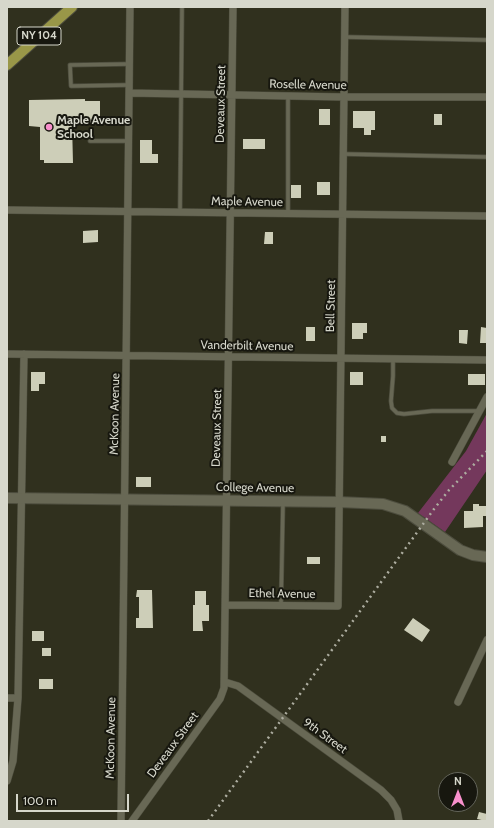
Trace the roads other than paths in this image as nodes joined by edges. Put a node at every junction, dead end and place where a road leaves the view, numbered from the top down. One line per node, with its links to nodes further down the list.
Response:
1 (72, 7): 9 (main road, NY 104)
2 (130, 7): 8 (street, McKoon Avenue)
3 (182, 7): 12 (lane)
4 (233, 7): 13 (street, Deveaux Street)
5 (345, 7): 6 (street, Bell Street)
6 (345, 37): 7 (lane); 15 (street, Bell Street)
7 (487, 40)
8 (130, 64): 10 (street, McKoon Avenue); 10 (lane)
9 (7, 65)
10 (129, 85): 11 (street, McKoon Avenue)
11 (129, 93): 12 (street, Roselle Avenue); 18 (street, McKoon Avenue)
12 (181, 94): 13 (street, Roselle Avenue); 23 (lane)
13 (232, 94): 14 (street, Roselle Avenue); 24 (street, Deveaux Street)
14 (288, 96): 15 (street, Roselle Avenue); 25 (lane)
15 (344, 97): 16 (street, Roselle Avenue); 19 (street, Bell Street)
16 (487, 97)
17 (90, 140): 18 (lane)
18 (129, 140): 22 (street, McKoon Avenue)
19 (343, 154): 20 (lane); 26 (street, Bell Street)
20 (487, 157)
21 (7, 210): 22 (street, Maple Avenue)
22 (128, 212): 23 (street, Maple Avenue); 30 (street, McKoon Avenue)
23 (180, 212): 24 (street, Maple Avenue)
24 (231, 213): 25 (street, Maple Avenue); 31 (street, Deveaux Street)
25 (288, 214): 26 (street, Maple Avenue)
26 (343, 214): 27 (street, Maple Avenue); 32 (street, Bell Street)
27 (487, 216)
28 (7, 354): 29 (street, Vanderbilt Avenue)
29 (24, 354): 30 (street, Vanderbilt Avenue); 39 (street)
30 (126, 356): 31 (street, Vanderbilt Avenue); 40 (street, McKoon Avenue)
31 (229, 357): 32 (street, Vanderbilt Avenue); 41 (street, Deveaux Street)
32 (341, 358): 33 (street, Vanderbilt Avenue); 43 (street, Bell Street)
33 (393, 359): 34 (street, Vanderbilt Avenue); 36 (lane)
34 (487, 360)
35 (487, 397): 36 (street)
36 (480, 411): 37 (street)
37 (452, 462)
38 (7, 498): 39 (main road, College Avenue)
39 (21, 498): 40 (main road, College Avenue); 51 (street)
40 (125, 499): 41 (main road, College Avenue); 54 (street, McKoon Avenue)
41 (227, 500): 42 (main road, College Avenue); 45 (street, Deveaux Street)
42 (283, 501): 43 (main road, College Avenue); 46 (lane)
43 (339, 502): 44 (main road, College Avenue); 47 (street, Bell Street)
44 (487, 557)
45 (226, 605): 46 (street, Ethel Avenue); 49 (street, Deveaux Street)
46 (281, 605): 47 (street, Ethel Avenue)
47 (338, 606)
48 (487, 640): 52 (street)
49 (225, 682): 55 (street, Deveaux Street); 56 (street, 9th Street)
50 (7, 698): 51 (street)
51 (18, 698): 53 (street)
52 (458, 702)
53 (7, 781)
54 (121, 821)
55 (132, 821)
56 (399, 821)

